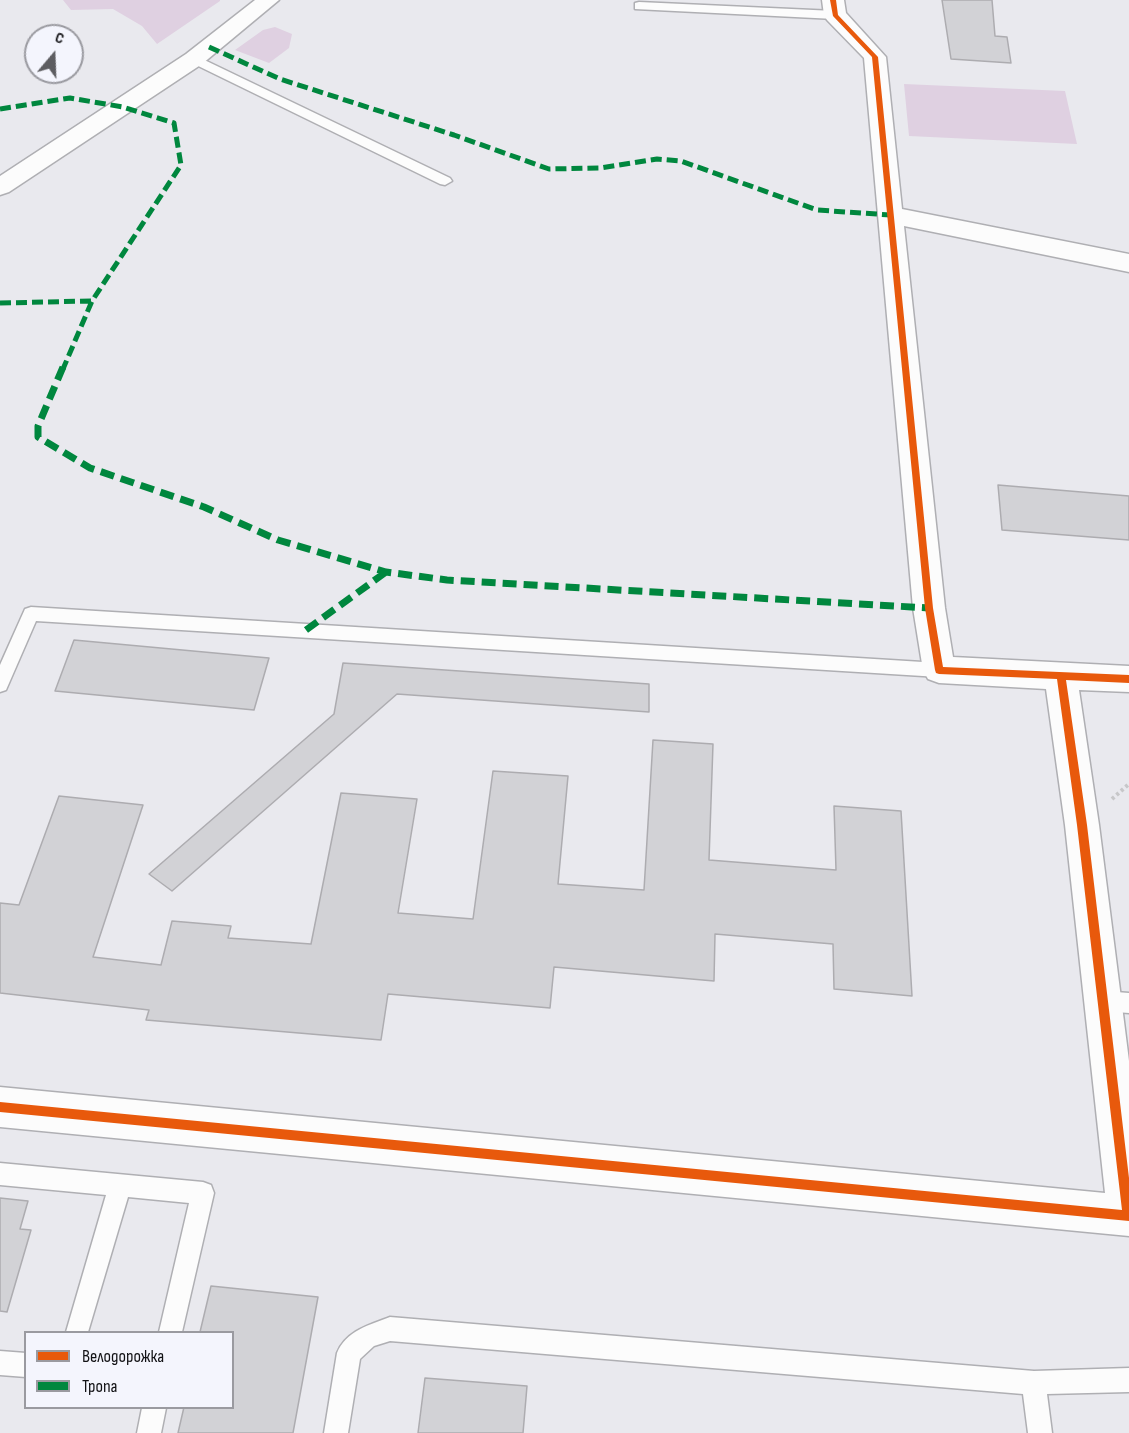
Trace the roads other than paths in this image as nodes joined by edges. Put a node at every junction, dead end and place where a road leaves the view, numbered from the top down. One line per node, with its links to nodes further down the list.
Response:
1 (268, 0): 4 (street)
2 (639, 6): 3 (lane)
3 (834, 8): 7 (street)
4 (194, 59): 5 (lane); 6 (street)
5 (445, 181)
6 (0, 187)
7 (891, 215): 8 (street); 9 (street)
8 (1129, 263)
9 (939, 670): 10 (street); 12 (lane)
10 (1061, 676): 11 (street); 13 (street)
11 (1129, 679)
12 (0, 686)
13 (1116, 1002): 17 (street)
14 (0, 1107): 17 (street)
15 (0, 1174): 16 (lane)
16 (120, 1186): 18 (lane); 19 (lane)
17 (1128, 1220)
18 (77, 1331)
19 (171, 1331)
20 (0, 1363): 21 (lane)
21 (24, 1365)
22 (1129, 1380): 23 (lane)
23 (1034, 1383): 26 (lane); 27 (lane)
24 (154, 1409): 25 (lane)
25 (149, 1433)
26 (336, 1433)
27 (1040, 1433)

